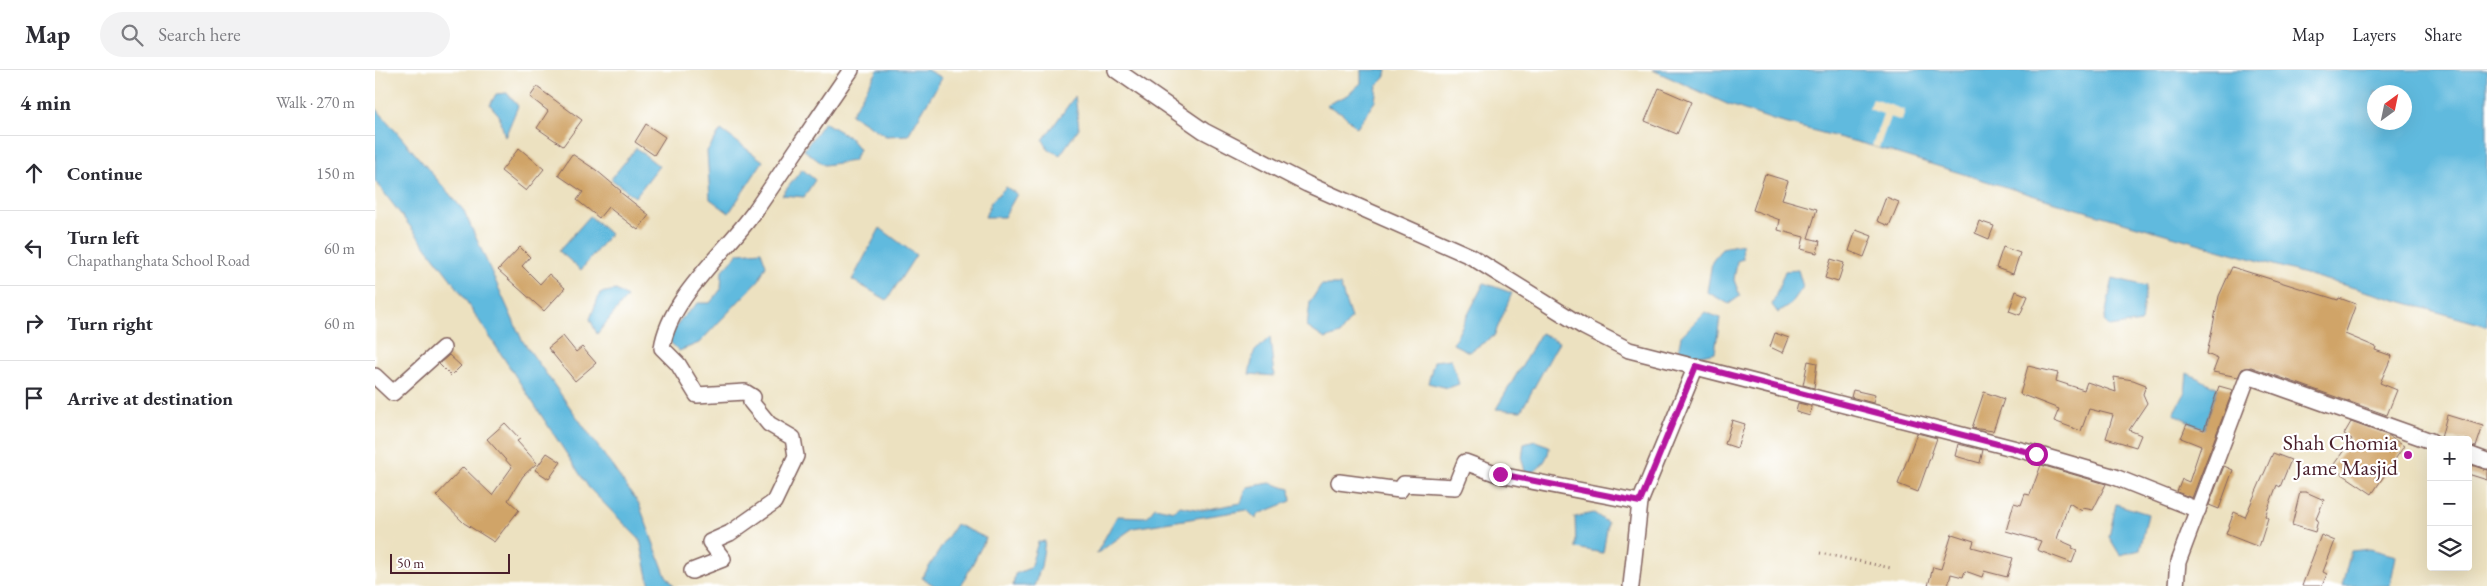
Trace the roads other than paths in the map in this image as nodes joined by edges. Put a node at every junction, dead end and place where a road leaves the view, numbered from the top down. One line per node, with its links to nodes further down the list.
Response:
1 (851, 70): 12 (street)
2 (1116, 70): 4 (street)
3 (443, 348): 5 (street)
4 (1696, 366): 10 (street); 11 (street)
5 (375, 376)
6 (2427, 440): 11 (street)
7 (2472, 455): 8 (street)
8 (2487, 461)
9 (1339, 482): 10 (street)
10 (1640, 502): 13 (street)
11 (2198, 510): 14 (street)
12 (692, 571)
13 (1631, 586)
14 (2176, 586)

